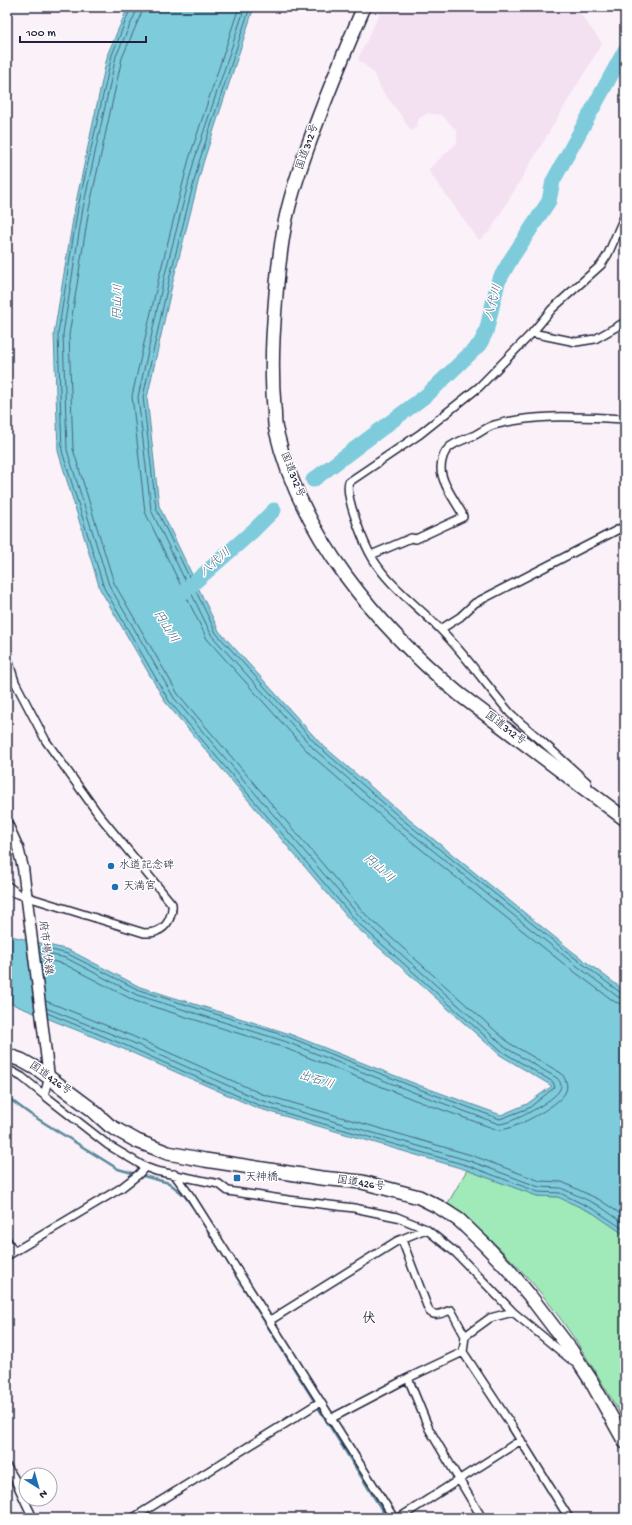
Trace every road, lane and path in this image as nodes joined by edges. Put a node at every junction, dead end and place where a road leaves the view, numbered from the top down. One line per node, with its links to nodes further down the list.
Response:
1 (364, 7): 10 (highway, 国道312号)
2 (625, 215): 4 (street)
3 (625, 322): 4 (street)
4 (532, 333): 7 (street)
5 (625, 419): 7 (street)
6 (625, 526): 8 (street)
7 (371, 555): 8 (street)
8 (441, 629): 10 (street)
9 (7, 656): 15 (street)
10 (590, 793): 11 (highway, 国道312号)
11 (625, 819)
12 (7, 824): 15 (main road, 府市場伏線)
13 (7, 885): 15 (street)
14 (7, 892): 15 (street)
15 (22, 895): 18 (main road, 府市場伏線)
16 (7, 1055): 18 (highway, 国道426号)
17 (7, 1069): 19 (street)
18 (49, 1077): 19 (street); 31 (highway, 国道426号)
19 (44, 1095): 20 (street)
20 (145, 1167): 21 (street); 25 (street)
21 (174, 1174): 22 (street); 28 (street)
22 (426, 1229): 24 (street); 27 (street)
23 (7, 1240): 25 (street)
24 (402, 1240): 28 (street); 29 (street)
25 (14, 1252): 26 (street)
26 (7, 1256)
27 (513, 1312): 29 (street); 31 (street)
28 (269, 1321): 33 (street)
29 (466, 1336): 30 (street)
30 (463, 1352): 32 (street); 35 (street)
31 (584, 1371): 36 (highway, 国道426号)
32 (408, 1378): 34 (street); 38 (street)
33 (320, 1402): 34 (street); 40 (street)
34 (330, 1419): 41 (street)
35 (521, 1440): 38 (street); 44 (street)
36 (625, 1442)
37 (7, 1466): 39 (street)
38 (459, 1480): 42 (street); 43 (street)
39 (33, 1518)
40 (133, 1518)
41 (394, 1518)
42 (399, 1518)
43 (482, 1518)
44 (569, 1518)

